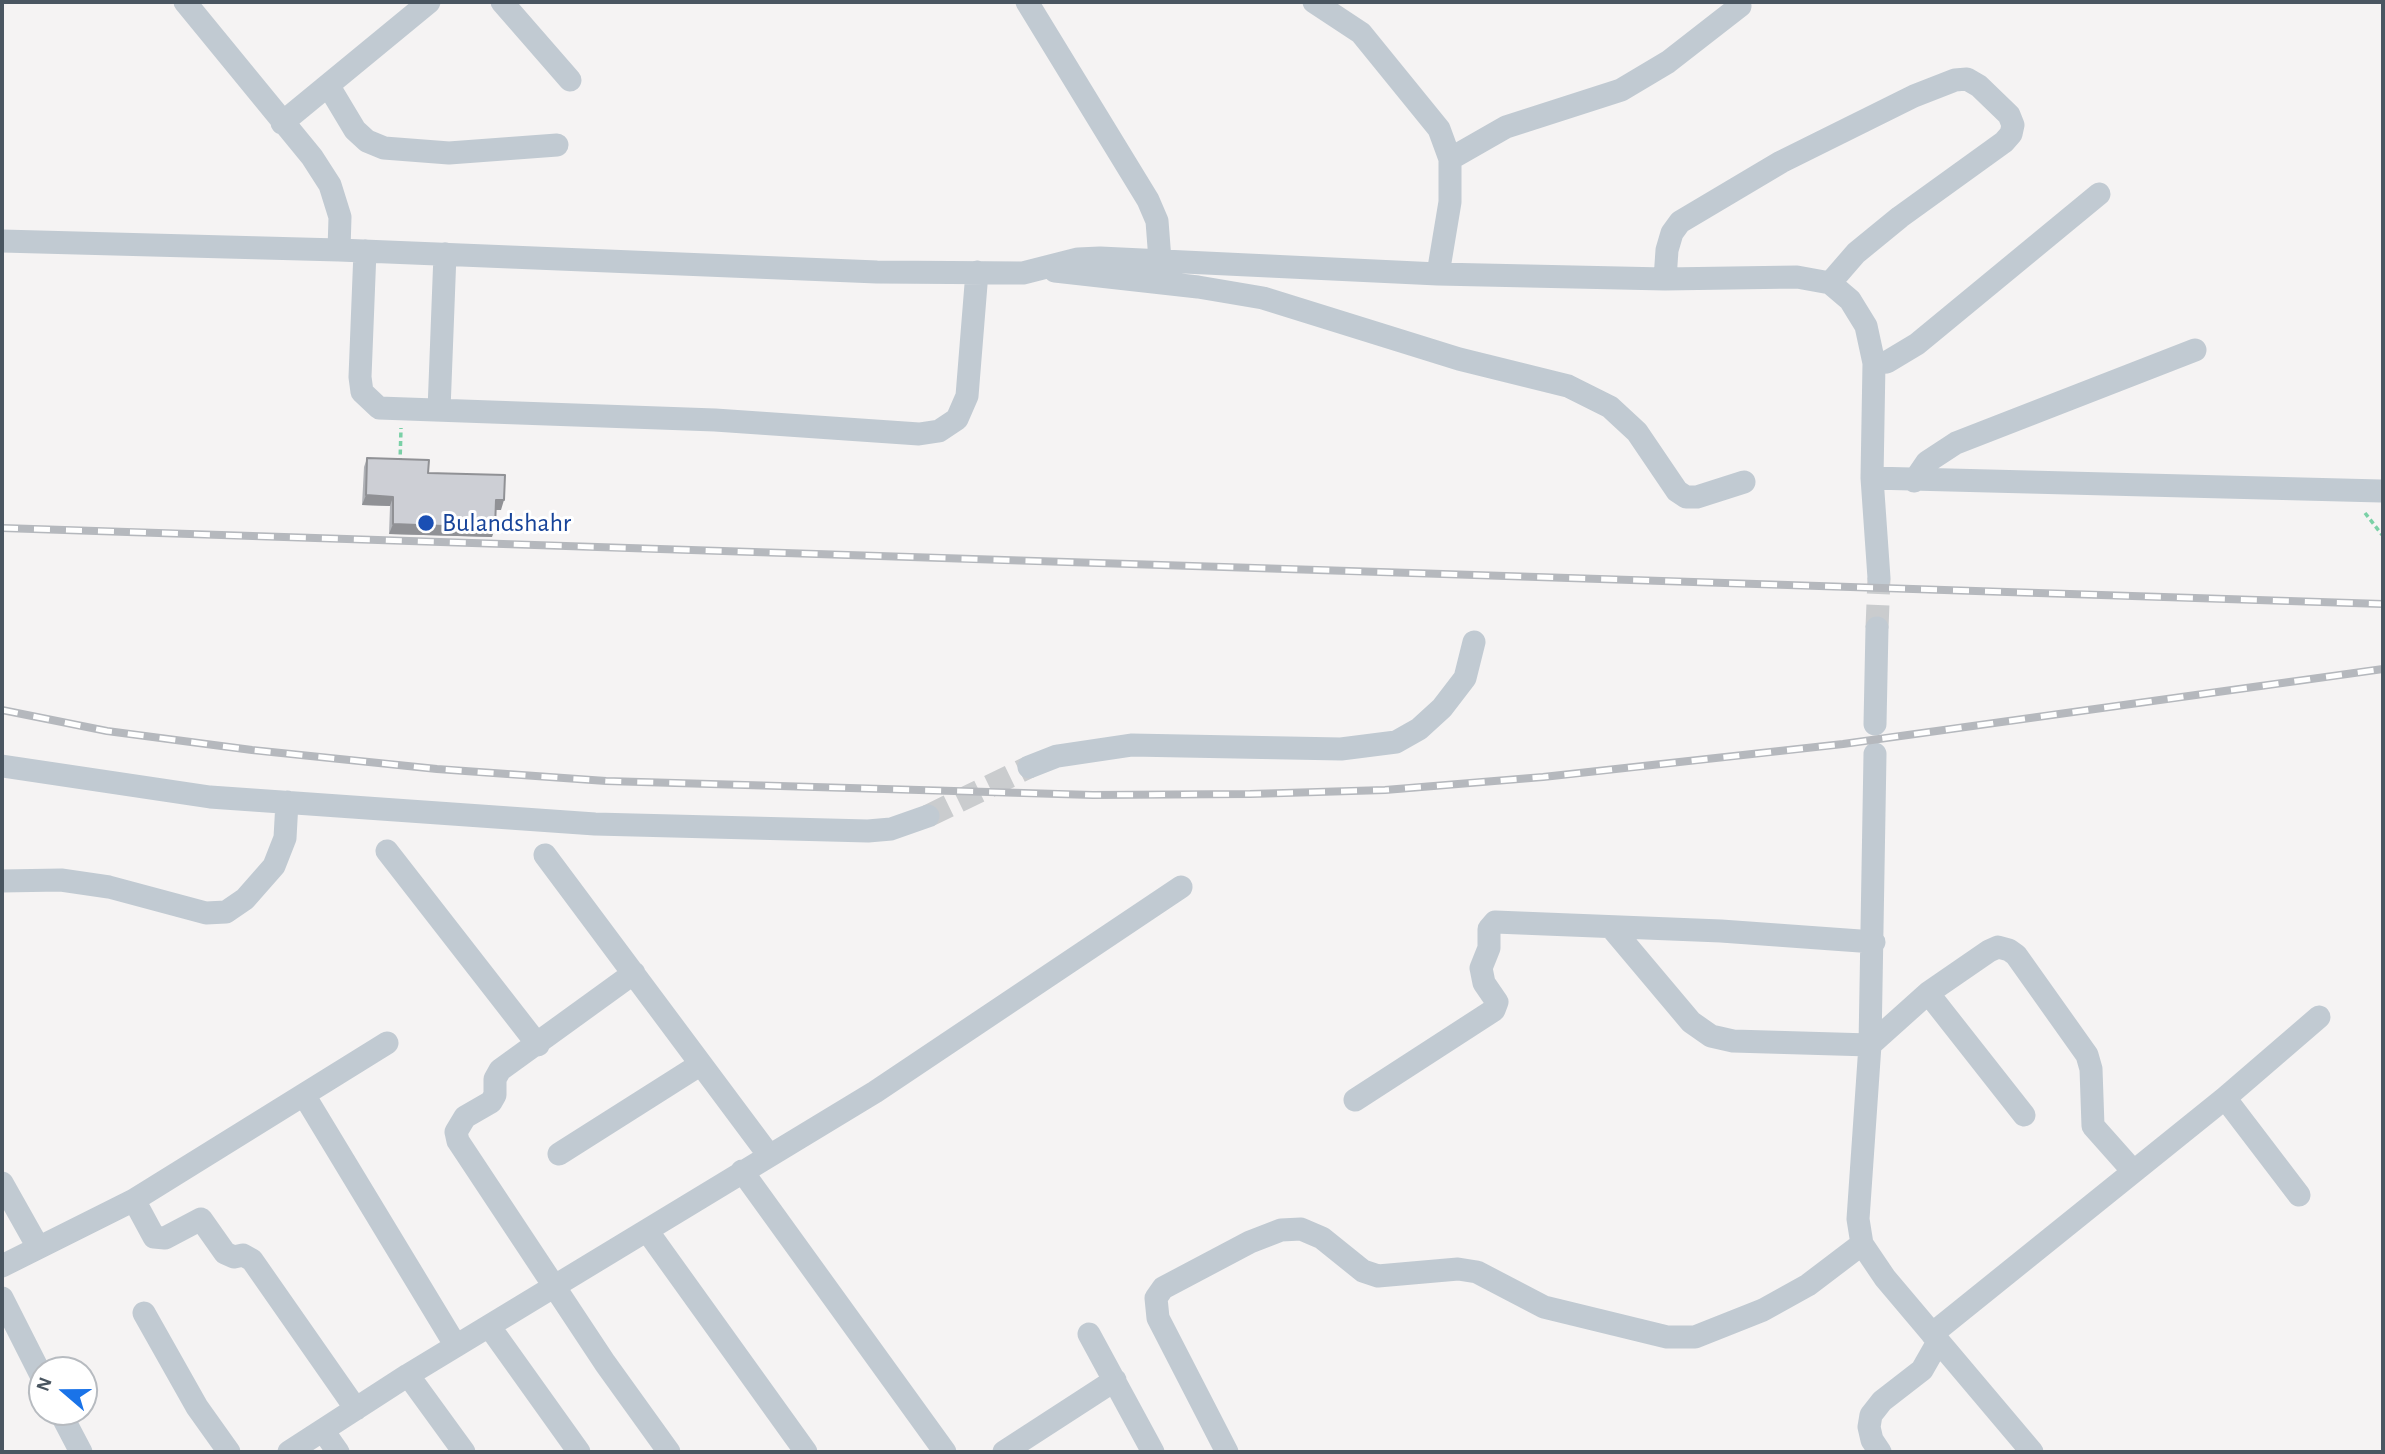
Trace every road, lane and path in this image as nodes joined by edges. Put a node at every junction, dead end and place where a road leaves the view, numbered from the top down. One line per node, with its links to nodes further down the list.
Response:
1 (185, 2): 9 (street)
2 (429, 2): 8 (street)
3 (502, 2): 7 (street)
4 (1027, 2): 17 (street)
5 (1314, 2): 11 (street)
6 (1740, 5): 11 (street)
7 (570, 80)
8 (328, 85): 9 (street); 10 (street)
9 (282, 123): 14 (street)
10 (557, 145)
11 (1450, 159): 20 (street)
12 (2099, 194): 24 (street)
13 (2, 241): 14 (street)
14 (339, 250): 15 (street)
15 (365, 251): 16 (street); 25 (street)
16 (445, 254): 19 (street); 25 (street)
17 (1160, 260): 18 (street); 20 (street)
18 (1041, 270): 19 (street); 29 (street)
19 (977, 272): 25 (street)
20 (1438, 274): 21 (street)
21 (1665, 279): 22 (street); 22 (street)
22 (1830, 283): 24 (street)
23 (2195, 350): 28 (street)
24 (1874, 363): 28 (street)
25 (439, 410)
26 (401, 439): 27 (path)
27 (399, 469)
28 (1892, 479): 30 (street); 32 (street)
29 (1744, 482)
30 (2370, 491): 31 (path)
31 (2383, 536)
32 (1880, 578)
33 (1877, 628): 35 (street)
34 (1474, 642): 38 (street)
35 (1875, 724)
36 (1875, 754): 46 (street)
37 (2, 766): 39 (street)
38 (1029, 767)
39 (287, 802): 40 (street); 43 (street)
40 (928, 816)
41 (387, 850): 51 (street)
42 (545, 855): 47 (street)
43 (2, 881)
44 (1181, 887): 59 (street)
45 (1611, 927): 46 (street); 52 (street); 56 (street)
46 (1874, 942): 52 (street)
47 (634, 973): 51 (street); 53 (street)
48 (1928, 993): 52 (street); 57 (street); 61 (street)
49 (2319, 1017): 55 (street)
50 (387, 1043): 54 (street)
51 (538, 1045): 69 (street)
52 (1870, 1045): 66 (street)
53 (701, 1064): 58 (street); 59 (street)
54 (304, 1096): 64 (street); 75 (street)
55 (2225, 1098): 61 (street); 63 (street)
56 (1355, 1100)
57 (2024, 1115)
58 (559, 1154)
59 (768, 1154): 60 (street)
60 (741, 1171): 65 (street); 90 (street)
61 (2133, 1171): 74 (street)
62 (2, 1183): 67 (street)
63 (2300, 1195)
64 (134, 1200): 67 (street); 79 (street)
65 (648, 1233): 69 (street); 89 (street)
66 (1862, 1244): 74 (street); 93 (street)
67 (38, 1247): 68 (street)
68 (2, 1266)
69 (555, 1286): 72 (street); 88 (street)
70 (2, 1298): 76 (street)
71 (144, 1312): 83 (street)
72 (489, 1326): 75 (street); 87 (street)
73 (1089, 1334): 78 (street)
74 (1935, 1338): 94 (street); 95 (street)
75 (456, 1346): 77 (street)
76 (31, 1356)
77 (408, 1376): 79 (street); 86 (street)
78 (1115, 1380): 91 (street); 92 (street)
79 (356, 1409): 81 (street)
80 (67, 1426): 82 (street)
81 (324, 1432): 84 (street); 85 (street)
82 (81, 1452)
83 (229, 1452)
84 (289, 1452)
85 (338, 1452)
86 (464, 1452)
87 (579, 1452)
88 (669, 1452)
89 (806, 1452)
90 (945, 1452)
91 (1004, 1452)
92 (1153, 1452)
93 (1227, 1452)
94 (1880, 1452)
95 (2032, 1452)

